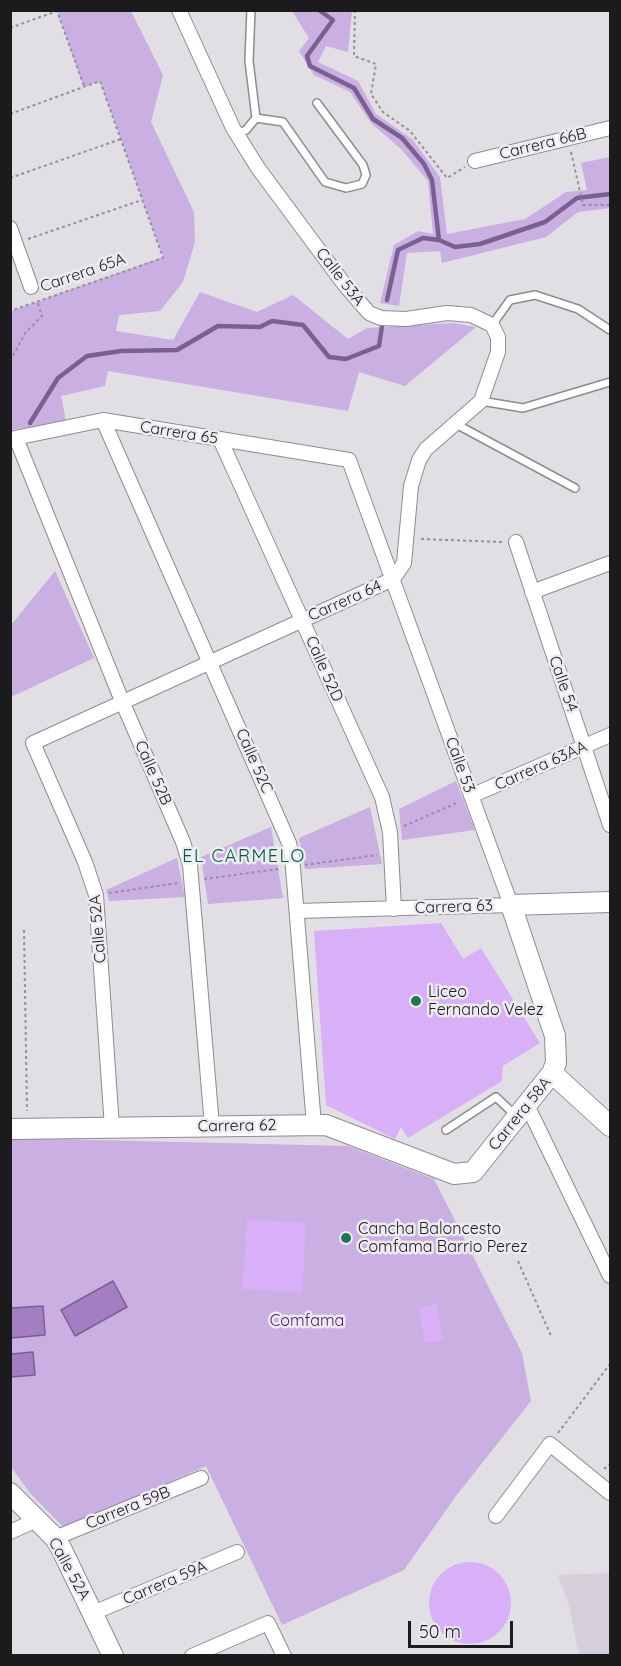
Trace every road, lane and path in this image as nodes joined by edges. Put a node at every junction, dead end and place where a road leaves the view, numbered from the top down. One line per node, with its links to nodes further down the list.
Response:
1 (178, 10): 11 (street, Calle 53A)
2 (251, 10): 9 (lane)
3 (355, 10): 14 (path)
4 (57, 11): 5 (path); 6 (path)
5 (10, 28)
6 (84, 87): 8 (path); 13 (path)
7 (317, 104): 9 (lane)
8 (10, 114)
9 (256, 118): 11 (lane)
10 (610, 128): 12 (street, Carrera 66B)
11 (237, 134): 23 (street, Calle 53A)
12 (568, 138): 14 (street, Carrera 66B); 17 (path)
13 (121, 139): 15 (path); 16 (path)
14 (475, 161)
15 (10, 178)
16 (142, 200): 19 (path); 21 (path, Carrera 65A)
17 (610, 205)
18 (10, 228): 19 (street)
19 (16, 243): 20 (street)
20 (31, 287): 21 (path)
21 (37, 302): 22 (path, Carrera 65A); 25 (path)
22 (10, 311)
23 (492, 326): 24 (lane); 27 (street)
24 (610, 330)
25 (10, 361)
26 (610, 382): 27 (lane)
27 (481, 401): 29 (street, Carrera 64)
28 (103, 420): 30 (street, Carrera 65); 31 (street, Carrera 65); 40 (street, Calle 52C)
29 (454, 423): 33 (lane); 34 (street, Carrera 64)
30 (13, 438): 41 (street, Calle 52B)
31 (220, 439): 32 (street, Carrera 65); 39 (street, Calle 52D)
32 (349, 460): 37 (street, Calle 53)
33 (575, 488)
34 (406, 539): 35 (path); 37 (street, Carrera 64)
35 (516, 542): 38 (street, Calle 54)
36 (610, 563): 38 (street)
37 (393, 579): 39 (street, Carrera 64); 45 (street, Calle 53)
38 (532, 592): 44 (street, Calle 54)
39 (302, 620): 40 (street, Carrera 64); 47 (street, Calle 52D)
40 (210, 661): 41 (street, Carrera 64); 49 (street, Calle 52C)
41 (122, 701): 43 (street, Carrera 64); 50 (street, Calle 52B)
42 (610, 735): 44 (street, Carrera 63AA)
43 (33, 743): 51 (street, Calle 52A)
44 (584, 747): 45 (street, Carrera 63AA); 46 (street, Calle 54)
45 (471, 796): 47 (path); 53 (street, Calle 53)
46 (610, 825)
47 (390, 832): 48 (street, Calle 52D)
48 (391, 853): 49 (path); 54 (street, Calle 52D)
49 (293, 867): 50 (path); 55 (street, Calle 52C)
50 (193, 881): 51 (path); 60 (street, Calle 52B)
51 (96, 895): 62 (street, Calle 52A)
52 (610, 902): 53 (street, Carrera 63)
53 (511, 905): 54 (street, Carrera 63); 57 (street, Calle 53)
54 (394, 909): 55 (street, Carrera 63)
55 (297, 911): 59 (street, Calle 52C)
56 (24, 930): 63 (path)
57 (552, 1073): 58 (street, Carrera 58A); 61 (street, Carrera 58A)
58 (522, 1111): 64 (lane); 65 (street, Carrera 58A); 67 (street)
59 (314, 1125): 60 (street, Carrera 62); 65 (street, Carrera 62)
60 (212, 1126): 62 (street, Carrera 62)
61 (610, 1126)
62 (112, 1128): 63 (street, Carrera 62)
63 (19, 1129)
64 (446, 1130)
65 (454, 1174)
66 (518, 1261): 68 (path)
67 (610, 1276)
68 (551, 1336)
69 (610, 1364): 70 (path)
70 (550, 1444): 73 (street); 74 (street)
71 (201, 1478): 77 (street, Carrera 59B)
72 (10, 1493): 75 (street, Calle 52A)
73 (610, 1493)
74 (496, 1516)
75 (37, 1520): 76 (street); 77 (street, Calle 52A)
76 (10, 1532)
77 (55, 1538): 79 (street, Calle 52A)
78 (237, 1552): 79 (street, Carrera 59A)
79 (93, 1613): 80 (street, Calle 52A)
80 (113, 1656)
81 (192, 1656): 82 (street)
82 (284, 1656)

